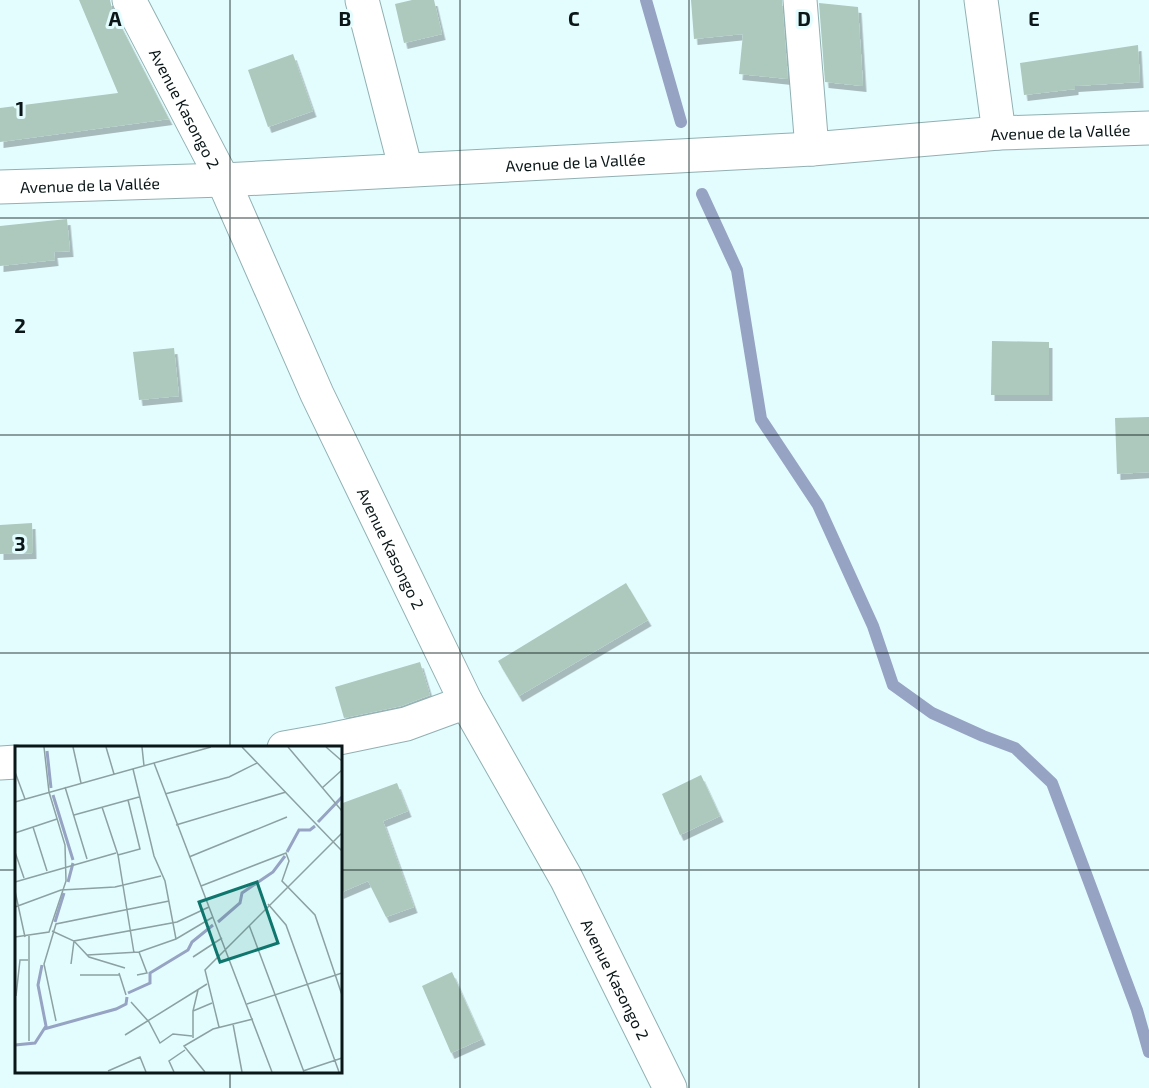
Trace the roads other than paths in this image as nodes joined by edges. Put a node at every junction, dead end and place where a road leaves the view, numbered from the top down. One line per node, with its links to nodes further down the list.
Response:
1 (129, 0): 9 (street, Avenue Kasongo 2)
2 (362, 0): 8 (street)
3 (800, 0): 7 (street)
4 (981, 0): 6 (street)
5 (1149, 128): 6 (street, Avenue de la Vallée)
6 (999, 133): 7 (street, Avenue de la Vallée)
7 (812, 149): 8 (street, Avenue de la Vallée)
8 (406, 170): 9 (street, Avenue de la Vallée)
9 (223, 180): 10 (street, Avenue de la Vallée); 11 (street, Avenue Kasongo 2)
10 (0, 187)
11 (466, 702): 12 (street); 15 (street, Avenue Kasongo 2)
12 (290, 746)
13 (15, 762): 14 (street)
14 (0, 763)
15 (670, 1088)

